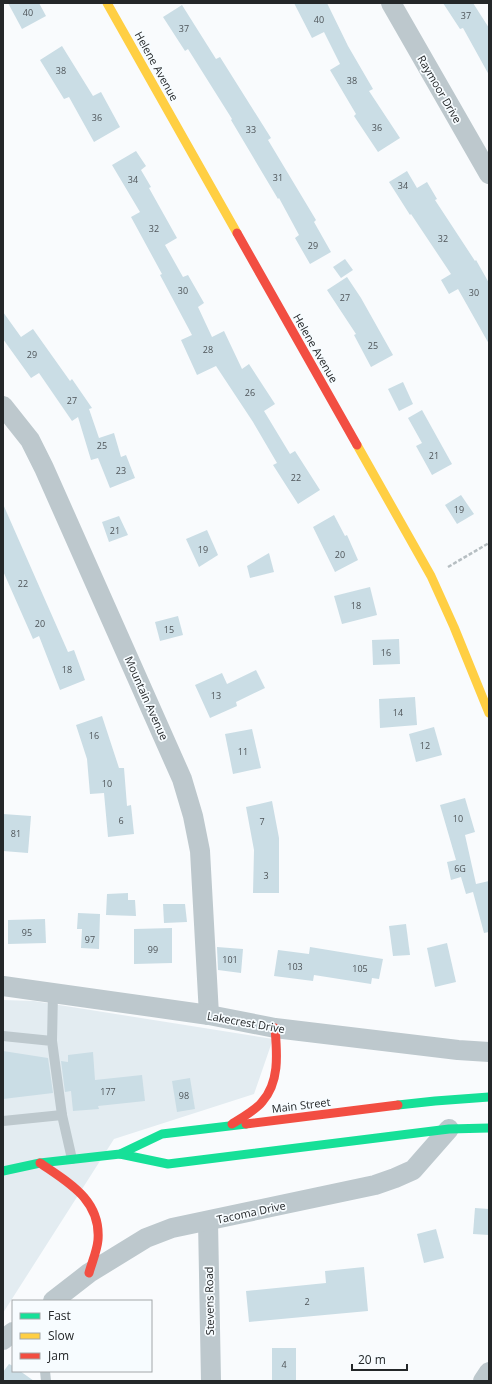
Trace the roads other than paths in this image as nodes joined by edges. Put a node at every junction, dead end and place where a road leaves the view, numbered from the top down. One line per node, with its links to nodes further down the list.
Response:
1 (107, 3): 5 (main road, Helene Avenue)
2 (391, 3): 3 (street, Raymoor Drive)
3 (489, 174)
4 (3, 406): 8 (street, Mountain Avenue)
5 (489, 713)
6 (3, 986): 7 (street, Lakecrest Drive)
7 (53, 993): 8 (street, Lakecrest Drive); 11 (lane)
8 (209, 1015): 9 (street, Lakecrest Drive)
9 (275, 1028): 12 (street, Lakecrest Drive); 16 (main road)
10 (3, 1036): 11 (lane)
11 (52, 1041): 14 (lane)
12 (489, 1052)
13 (489, 1097): 16 (main road, Main Street)
14 (62, 1115): 15 (lane); 20 (lane)
15 (3, 1121)
16 (231, 1125): 19 (main road, Main Street)
17 (489, 1128): 18 (main road, Main Street)
18 (449, 1129): 19 (main road, Main Street); 23 (street, Tacoma Drive)
19 (120, 1154): 20 (main road, Main Street)
20 (72, 1159): 21 (main road, Main Street)
21 (40, 1163): 22 (main road, Main Street); 24 (main road)
22 (3, 1171)
23 (208, 1221): 24 (street, Tacoma Drive); 29 (street, Stevens Road)
24 (89, 1273): 25 (street, Tacoma Drive)
25 (54, 1300)
26 (12, 1333): 27 (street)
27 (3, 1340)
28 (489, 1372): 30 (street)
29 (211, 1381)
30 (483, 1381)

